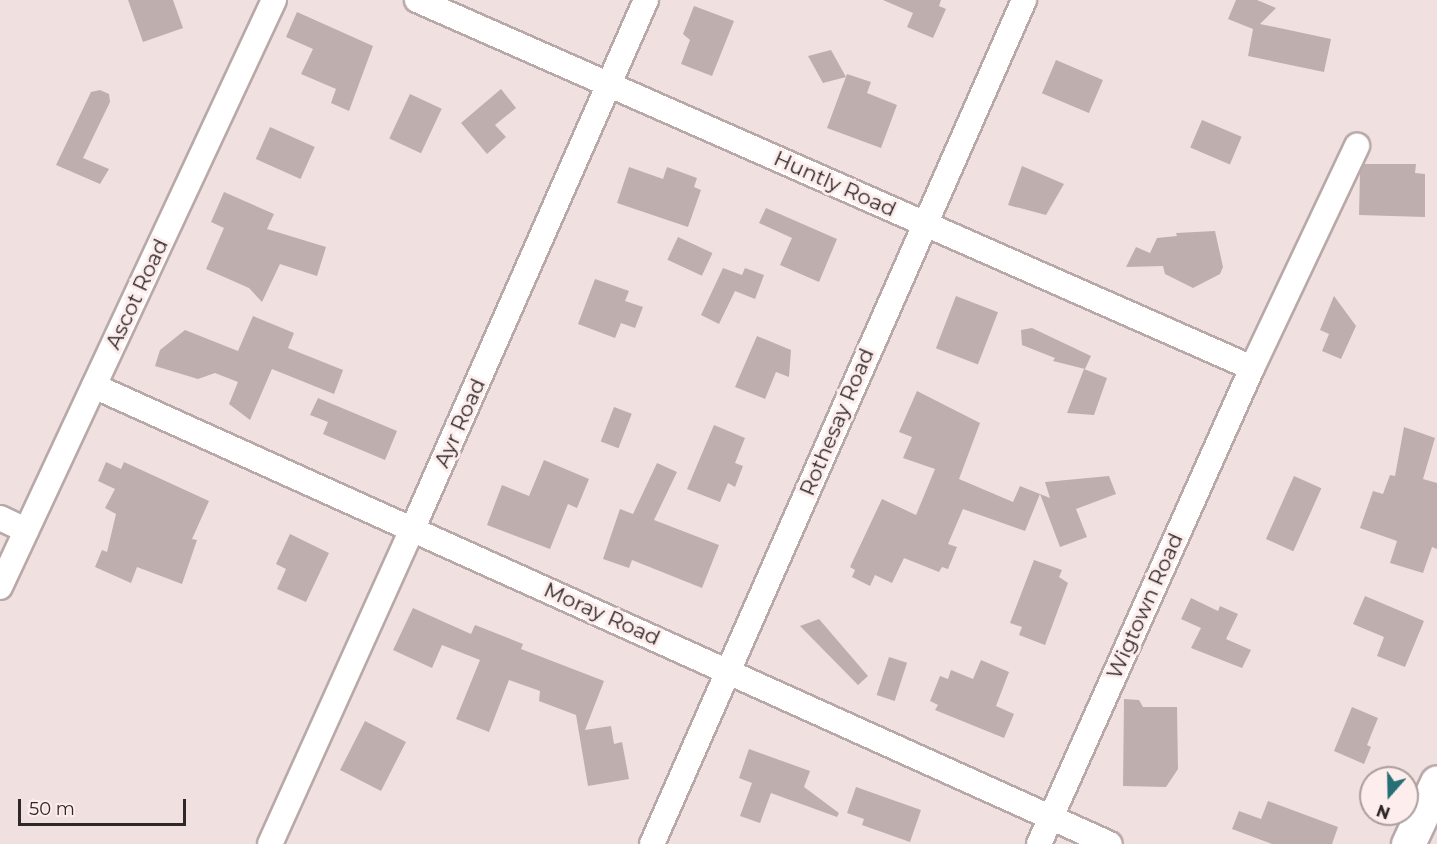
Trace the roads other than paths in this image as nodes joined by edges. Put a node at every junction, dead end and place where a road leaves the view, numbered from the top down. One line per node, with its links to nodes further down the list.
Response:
1 (274, 0): 9 (street, Ascot Road)
2 (417, 0): 5 (street, Huntly Road)
3 (646, 0): 5 (street, Ayr Road)
4 (1024, 0): 7 (street, Rothesay Road)
5 (609, 84): 7 (street, Huntly Road); 11 (street, Ayr Road)
6 (1357, 146): 8 (street, Wigtown Road)
7 (924, 223): 8 (street, Huntly Road); 14 (street, Rothesay Road)
8 (1252, 369): 16 (street, Wigtown Road)
9 (94, 386): 11 (street, Moray Road); 12 (street, Ascot Road)
10 (0, 518): 12 (street)
11 (413, 528): 14 (street, Moray Road); 17 (street, Ayr Road)
12 (26, 530): 13 (street, Ascot Road)
13 (0, 587)
14 (729, 672): 16 (street, Moray Road); 18 (street, Rothesay Road)
15 (1437, 782): 21 (street)
16 (1050, 816): 19 (street, Wigtown Road); 20 (street, Moray Road)
17 (270, 844)
18 (652, 844)
19 (1039, 844)
20 (1110, 844)
21 (1408, 844)

